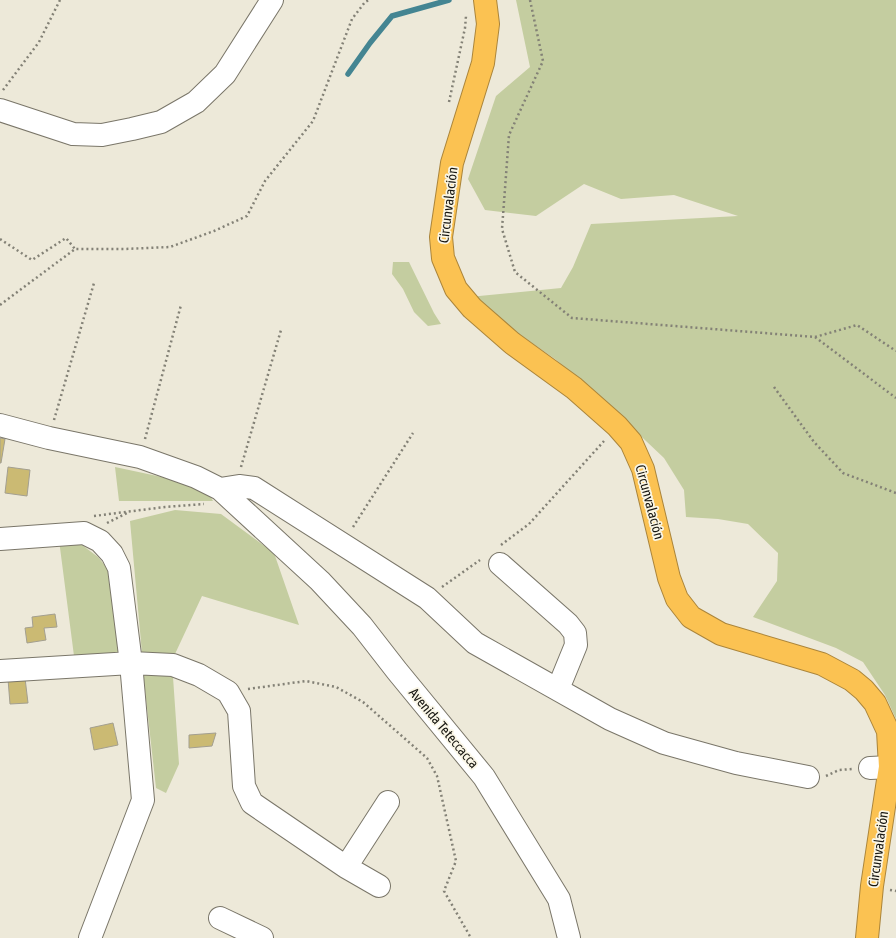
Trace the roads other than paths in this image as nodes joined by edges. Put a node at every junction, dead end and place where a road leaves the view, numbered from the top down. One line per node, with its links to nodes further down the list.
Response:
1 (272, 0): 3 (street)
2 (485, 0): 19 (highway, Circunvalación)
3 (0, 110)
4 (0, 425): 5 (street, Avenida Teteccacca)
5 (227, 495): 10 (street); 18 (street, Avenida Teteccacca)
6 (0, 539): 8 (street)
7 (494, 556): 10 (street)
8 (131, 663): 9 (street); 13 (street); 16 (street)
9 (0, 671)
10 (558, 689): 11 (street)
11 (808, 777)
12 (388, 802): 13 (street)
13 (346, 867): 14 (street)
14 (379, 886)
15 (220, 918): 17 (street)
16 (90, 938)
17 (262, 938)
18 (569, 938)
19 (867, 938)

